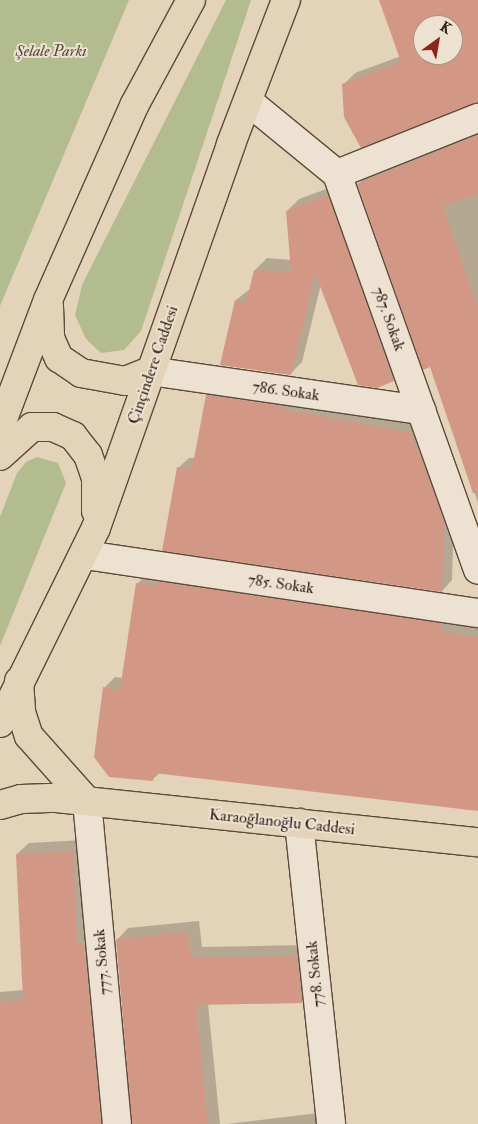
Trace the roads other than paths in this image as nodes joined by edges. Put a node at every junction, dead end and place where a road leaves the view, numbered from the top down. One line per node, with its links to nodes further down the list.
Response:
1 (192, 0): 6 (main road)
2 (286, 0): 3 (main road, Çinçindere Caddesi)
3 (249, 102): 5 (street); 7 (main road, Çinçindere Caddesi)
4 (478, 118): 5 (street)
5 (337, 174): 8 (street, 787. Sokak)
6 (48, 300): 7 (main road); 9 (main road)
7 (150, 371): 8 (street, 786. Sokak); 11 (main road, Çinçindere Caddesi)
8 (421, 410): 13 (street, 787. Sokak)
9 (0, 427)
10 (0, 456): 11 (main road)
11 (96, 528): 12 (main road, Çinçindere Caddesi)
12 (85, 555): 14 (street, 785. Sokak); 15 (main road, Çinçindere Caddesi)
13 (478, 570)
14 (478, 613)
15 (19, 680): 16 (main road, Çinçindere Caddesi); 17 (main road)
16 (0, 722)
17 (87, 801): 18 (main road, Karaoğlanoğlu Caddesi); 19 (main road, Karaoğlanoğlu Caddesi); 21 (street, 777. Sokak)
18 (0, 805)
19 (299, 823): 20 (main road, Karaoğlanoğlu Caddesi); 22 (street, 778. Sokak)
20 (478, 842)
21 (117, 1124)
22 (331, 1124)

